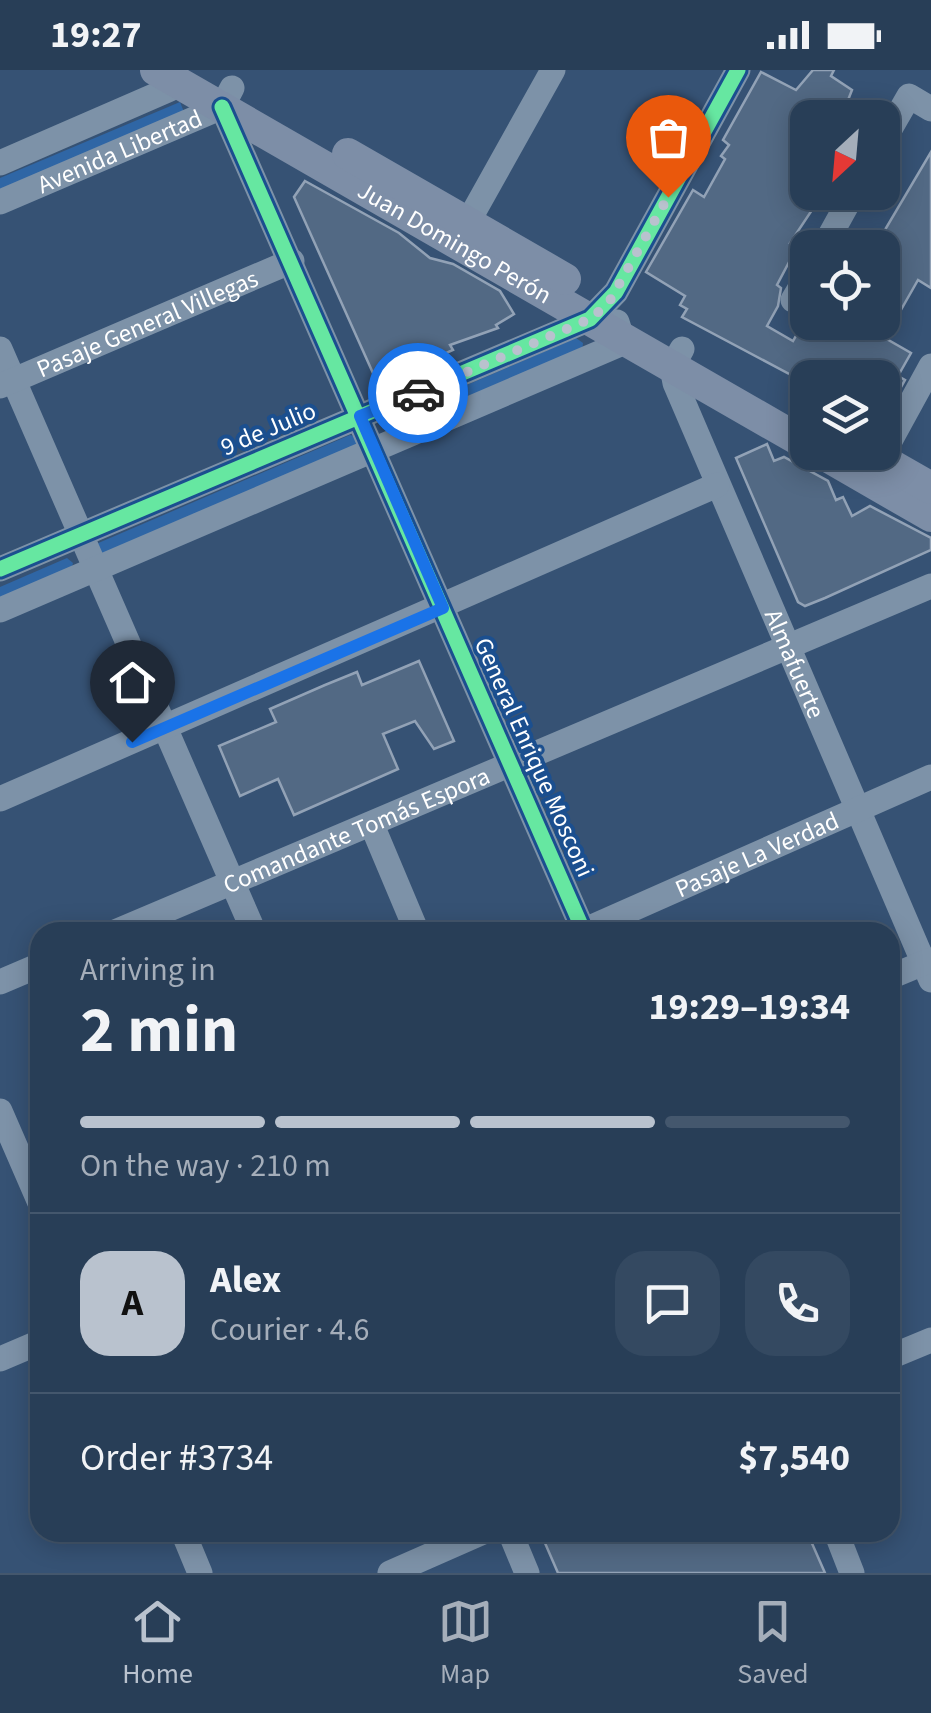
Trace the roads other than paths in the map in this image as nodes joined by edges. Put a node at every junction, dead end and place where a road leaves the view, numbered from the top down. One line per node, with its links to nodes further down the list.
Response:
1 (552, 70): 9 (street)
2 (738, 70): 11 (street)
3 (177, 73): 4 (main road, Juan Domingo Perón); 7 (street, Avenida Libertad)
4 (227, 98): 8 (street, Avenida Libertad); 9 (main road, Juan Domingo Perón); 10 (street, General Enrique Mosconi); 11 (main road, Juan Domingo Perón)
5 (920, 103): 6 (street)
6 (900, 124)
7 (0, 163)
8 (0, 202)
9 (468, 222): 11 (main road, Juan Domingo Perón)
10 (292, 262): 16 (street, Pasaje General Villegas); 18 (street, General Enrique Mosconi)
11 (599, 312): 12 (main road, Juan Domingo Perón); 14 (main road, Juan Domingo Perón); 18 (street, 9 de Julio)
12 (622, 338): 14 (main road, Juan Domingo Perón); 21 (street)
13 (0, 350): 16 (street)
14 (677, 358): 17 (main road, Juan Domingo Perón); 20 (main road, Juan Domingo Perón); 24 (street, Almafuerte)
15 (931, 366): 19 (street)
16 (7, 383): 27 (street)
17 (790, 411)
18 (360, 416): 21 (street, General Enrique Mosconi); 27 (street, 9 de Julio)
19 (900, 417)
20 (790, 433)
21 (374, 449): 28 (street); 31 (street, General Enrique Mosconi)
22 (879, 470): 26 (main road)
23 (887, 470): 25 (main road)
24 (717, 486): 31 (street); 33 (street, Almafuerte)
25 (931, 488)
26 (931, 516)
27 (81, 534): 28 (street); 29 (street, 9 de Julio)
28 (96, 568): 32 (street); 34 (street)
29 (0, 570)
30 (931, 586): 33 (street, Comandante Tomás Espora)
31 (443, 608): 34 (street); 35 (street, General Enrique Mosconi)
32 (0, 610)
33 (788, 648): 35 (street, Comandante Tomás Espora); 38 (street, Almafuerte)
34 (165, 728): 37 (street); 40 (street)
35 (514, 767): 39 (street, Comandante Tomás Espora); 44 (street, General Enrique Mosconi)
36 (931, 777): 38 (street, Pasaje La Verdad)
37 (0, 799)
38 (860, 810): 45 (street, Pasaje La Verdad); 46 (street, Almafuerte)
39 (372, 826): 40 (street, Comandante Tomás Espora); 43 (street)
40 (232, 882): 41 (street, Comandante Tomás Espora); 42 (street)
41 (138, 922)
42 (250, 922)
43 (413, 922)
44 (579, 922)
45 (606, 922)
46 (928, 968): 48 (street)
47 (30, 969): 49 (street)
48 (900, 975)
49 (0, 982)
50 (0, 1111): 51 (street)
51 (30, 1180)
52 (931, 1340): 54 (street)
53 (30, 1346): 55 (street)
54 (900, 1354)
55 (0, 1359)
56 (187, 1542): 60 (street)
57 (460, 1542): 61 (street)
58 (514, 1542): 62 (street)
59 (840, 1542): 63 (street)
60 (200, 1573)
61 (390, 1573)
62 (527, 1573)
63 (852, 1573)

